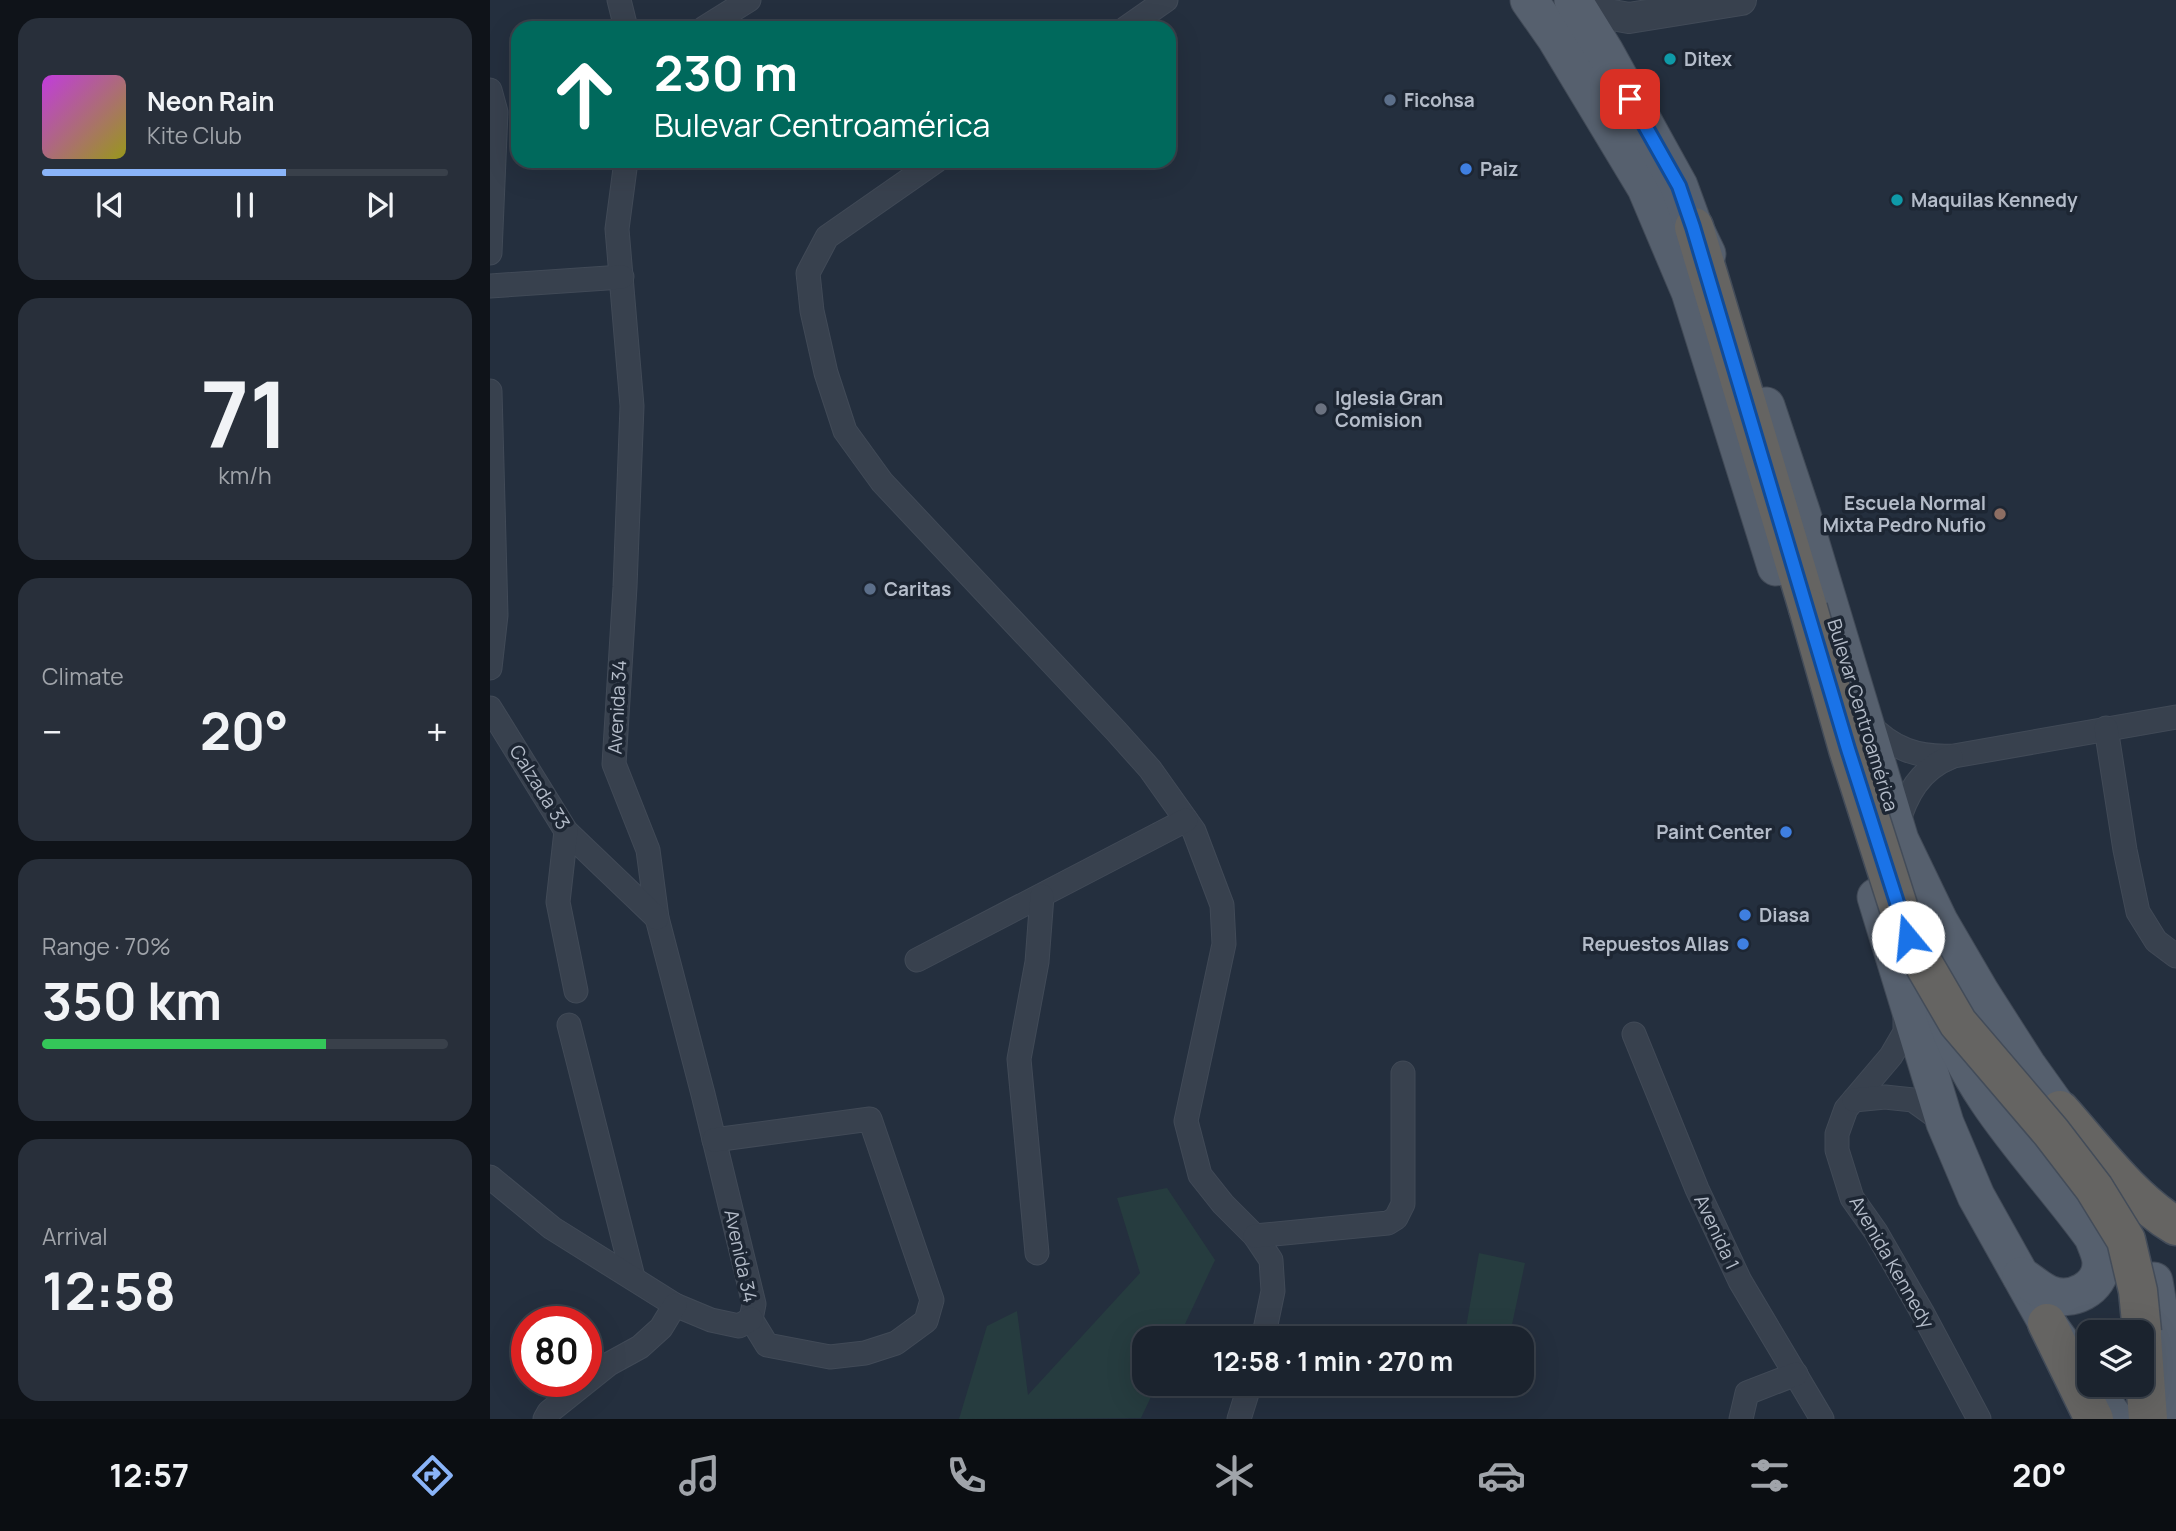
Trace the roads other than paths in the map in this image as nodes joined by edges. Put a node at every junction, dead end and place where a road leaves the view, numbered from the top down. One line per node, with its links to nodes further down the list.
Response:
1 (619, 0): 8 (street)
2 (749, 0): 9 (street)
3 (1166, 0): 10 (street)
4 (1529, 0): 33 (main road, Bulevar Centroamérica)
5 (1741, 0): 7 (street)
6 (1582, 18): 7 (street); 7 (street); 14 (main road, Bulevar Centroamérica)
7 (1629, 18)
8 (624, 21)
9 (715, 21)
10 (1136, 21)
11 (490, 90): 15 (street)
12 (625, 168): 16 (street, Avenida 34)
13 (926, 168): 25 (street)
14 (1693, 227): 22 (main road, Bulevar Centroamérica); 49 (highway, bridge)
15 (490, 253)
16 (622, 277): 17 (street); 29 (street, Avenida 34)
17 (490, 286)
18 (490, 391): 19 (street)
19 (490, 668)
20 (490, 708): 26 (street, Calzada 33)
21 (2176, 717): 23 (street)
22 (1866, 721): 24 (street); 27 (main road, Bulevar Centroamérica)
23 (2106, 729): 24 (street); 30 (street)
24 (1954, 756): 27 (street)
25 (1186, 820): 28 (street); 43 (street)
26 (566, 831): 29 (street, Calzada 33); 32 (street)
27 (1898, 833): 38 (main road, Bulevar Centroamérica); 45 (main road)
28 (1042, 896): 31 (street); 44 (street)
29 (657, 919): 40 (street, Avenida 34)
30 (2176, 956)
31 (917, 960)
32 (576, 991)
33 (1904, 992): 37 (street, Avenida Kennedy); 39 (main road, Bulevar Centroamérica)
34 (569, 1025): 46 (street)
35 (1634, 1034): 53 (street, Avenida 1)
36 (1403, 1073): 43 (street)
37 (1854, 1100): 39 (street); 62 (street, Avenida Kennedy)
38 (2060, 1110): 42 (highway); 57 (main road, Bulevar Centroamérica)
39 (1945, 1124): 45 (main road, Bulevar Centroamérica)
40 (714, 1140): 48 (street, Avenida 34); 48 (street)
41 (490, 1177): 46 (street)
42 (2176, 1226)
43 (1255, 1236): 51 (street)
44 (1037, 1253)
45 (2021, 1276): 50 (main road, Bulevar Centroamérica)
46 (633, 1278): 47 (street)
47 (675, 1305): 48 (street); 58 (street)
48 (751, 1319)
49 (2141, 1320)
50 (2047, 1322): 52 (main road, Bulevar Centroamérica); 63 (highway)
51 (1266, 1326)
52 (2077, 1365)
53 (1796, 1374): 60 (street); 61 (street, Avenida 1)
54 (1246, 1396): 59 (street)
55 (2099, 1397): 64 (main road, Bulevar Centroamérica)
56 (2146, 1397): 65 (highway)
57 (2176, 1412)
58 (545, 1419)
59 (1239, 1419)
60 (1741, 1419)
61 (1822, 1419)
62 (1979, 1419)
63 (2094, 1419)
64 (2115, 1419)
65 (2148, 1419)

